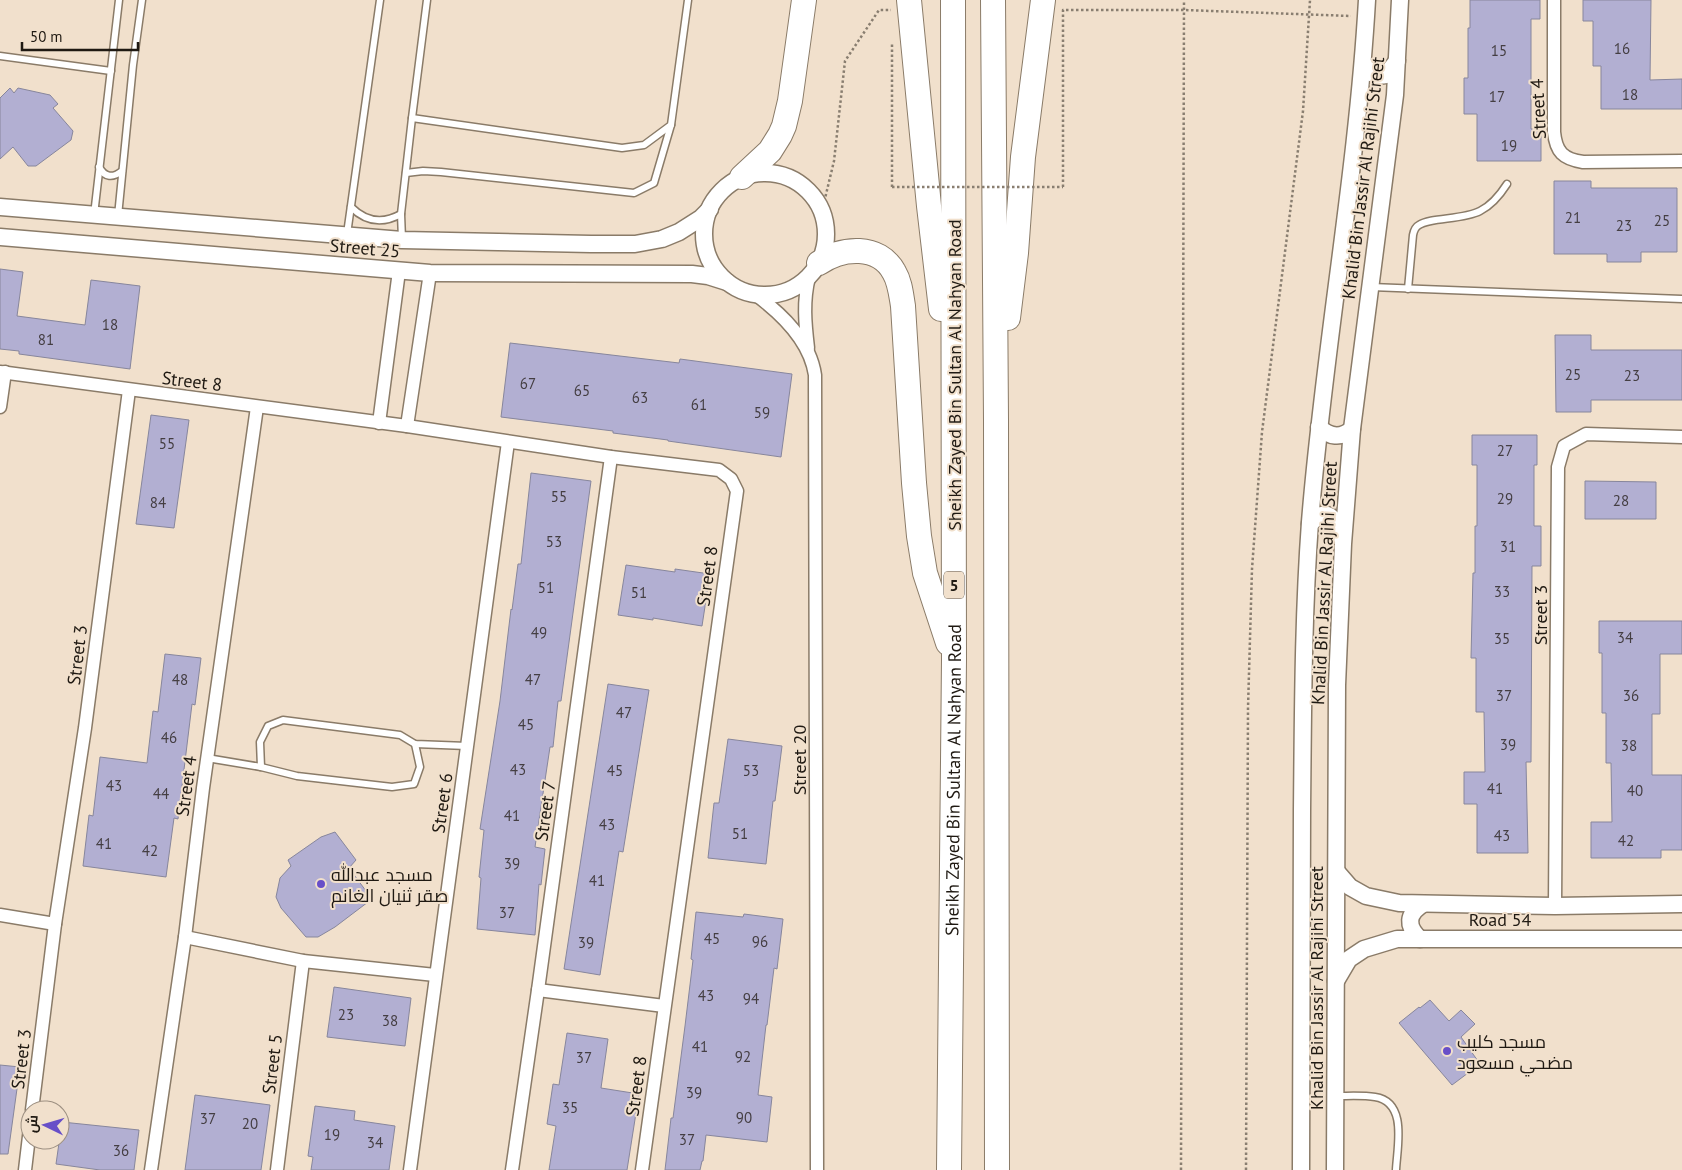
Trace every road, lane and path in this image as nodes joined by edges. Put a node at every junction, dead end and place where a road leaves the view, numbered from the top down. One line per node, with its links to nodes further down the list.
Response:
1 (119, 0): 23 (lane)
2 (142, 0): 28 (lane)
3 (380, 0): 33 (lane)
4 (428, 0): 24 (lane)
5 (688, 0): 25 (lane)
6 (804, 0): 30 (highway)
7 (953, 0): 55 (highway, Sheikh Zayed Bin Sultan Al Nahyan Road / 5)
8 (993, 0): 56 (highway)
9 (1184, 0): 16 (path)
10 (1310, 0): 17 (path)
11 (1367, 0): 18 (street, Khalid Bin Jassir Al Rajihi Street)
12 (1400, 0): 21 (street, Khalid Bin Jassir Al Rajihi Street)
13 (1554, 0): 26 (street, Street 4)
14 (901, 5): 35 (path); 55 (highway)
15 (1053, 5): 16 (path); 19 (path, bridge); 56 (highway)
16 (1184, 10): 17 (path); 97 (path)
17 (1309, 15): 18 (path); 98 (path)
18 (1366, 17): 22 (street, Khalid Bin Jassir Al Rajihi Street)
19 (892, 39)
20 (0, 56): 23 (lane)
21 (1397, 61): 22 (street); 46 (street, Khalid Bin Jassir Al Rajihi Street)
22 (1364, 63): 59 (street, Khalid Bin Jassir Al Rajihi Street)
23 (111, 71): 27 (lane)
24 (412, 118): 25 (lane); 29 (lane)
25 (671, 125): 29 (lane)
26 (1682, 162)
27 (99, 166): 28 (lane); 37 (lane)
28 (122, 171): 38 (lane)
29 (406, 173): 36 (lane)
30 (742, 177): 34 (street); 35 (street)
31 (1507, 184): 47 (lane)
32 (0, 207): 37 (street, Street 25)
33 (351, 207): 36 (lane); 39 (lane)
34 (710, 209): 41 (street, Street 25); 45 (street)
35 (822, 211): 42 (street)
36 (401, 214): 41 (lane)
37 (94, 215): 38 (street, Street 25)
38 (118, 217): 39 (street, Street 25)
39 (347, 236): 41 (street, Street 25)
40 (0, 237): 43 (street, Street 25)
41 (402, 240)
42 (814, 270): 48 (street); 50 (street, Street 20); 66 (highway)
43 (399, 271): 44 (street, Street 25); 57 (street)
44 (430, 273): 45 (street, Street 25); 58 (street)
45 (727, 282): 48 (street)
46 (1370, 287): 47 (lane); 60 (street, Khalid Bin Jassir Al Rajihi Street)
47 (1408, 289): 49 (lane)
48 (756, 295): 50 (street, Street 20)
49 (1682, 299)
50 (808, 350): 94 (street, Street 20)
51 (2, 372): 52 (street, Street 8); 53 (street)
52 (129, 390): 54 (street, Street 8); 76 (street, Street 3)
53 (0, 407)
54 (257, 407): 57 (street, Street 8); 69 (street, Street 4)
55 (954, 419): 66 (highway, Sheikh Zayed Bin Sultan Al Nahyan Road / 5)
56 (996, 419): 96 (highway)
57 (379, 423): 58 (street, Street 8)
58 (407, 426): 62 (street, Street 8)
59 (1319, 427): 60 (street); 64 (street, Khalid Bin Jassir Al Rajihi Street)
60 (1352, 429): 65 (street, Khalid Bin Jassir Al Rajihi Street)
61 (1682, 437): 74 (street, Street 3)
62 (508, 442): 63 (street, Street 8); 68 (street, Street 6)
63 (611, 457): 83 (street, Street 7); 84 (street, Street 8)
64 (1310, 524): 65 (street); 99 (street, Khalid Bin Jassir Al Rajihi Street)
65 (1343, 544): 71 (street, Khalid Bin Jassir Al Rajihi Street)
66 (954, 659): 95 (highway, Sheikh Zayed Bin Sultan Al Nahyan Road / 5)
67 (415, 744): 68 (lane); 70 (lane); 70 (lane)
68 (468, 746): 81 (street, Street 6)
69 (207, 758): 70 (lane); 77 (street, Street 4)
70 (261, 767)
71 (1337, 872): 72 (street, Road 54); 82 (street, Khalid Bin Jassir Al Rajihi Street)
72 (1422, 904): 74 (street, Road 54); 78 (street)
73 (1682, 904): 74 (street, Road 54)
74 (1555, 906)
75 (0, 915): 76 (street)
76 (55, 924): 86 (street, Street 3)
77 (185, 937): 80 (street); 89 (street, Street 4)
78 (1420, 939): 79 (street, Road 54); 82 (street, Road 54)
79 (1682, 939)
80 (303, 962): 81 (street); 90 (street, Street 5)
81 (435, 975): 91 (street, Street 6)
82 (1336, 981): 85 (street, Khalid Bin Jassir Al Rajihi Street)
83 (538, 990): 84 (street); 92 (street, Street 7)
84 (664, 1006): 93 (street, Street 8)
85 (1335, 1096): 100 (street, Khalid Bin Jassir Al Rajihi Street); 101 (lane)
86 (33, 1100)
87 (27, 1150): 88 (street)
88 (25, 1170)
89 (151, 1170)
90 (277, 1170)
91 (410, 1170)
92 (512, 1170)
93 (642, 1170)
94 (817, 1170)
95 (949, 1170)
96 (997, 1170)
97 (1181, 1170)
98 (1246, 1170)
99 (1301, 1170)
100 (1335, 1170)
101 (1396, 1170)

